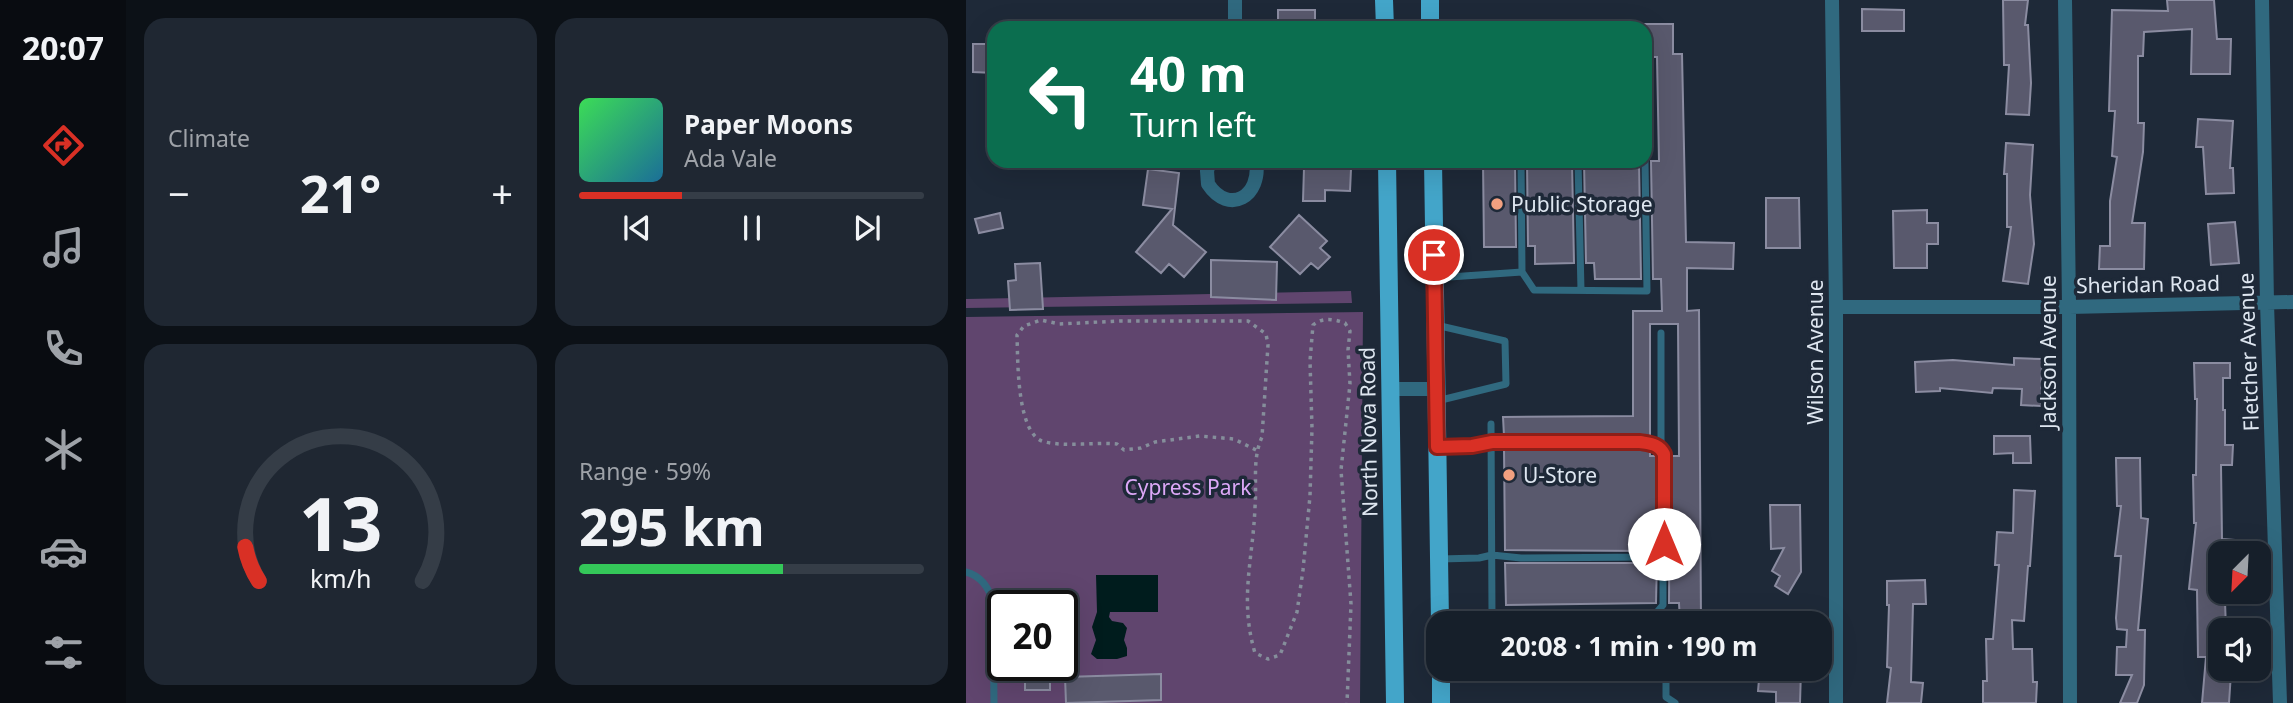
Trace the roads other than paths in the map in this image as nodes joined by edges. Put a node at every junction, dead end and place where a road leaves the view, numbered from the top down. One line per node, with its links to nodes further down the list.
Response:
1 (1234, 0): 7 (street)
2 (1384, 0): 8 (main road)
3 (1430, 0): 9 (main road)
4 (1832, 0): 22 (street, Wilson Avenue)
5 (2065, 0): 23 (street, Jackson Avenue)
6 (2262, 0): 21 (street, Fletcher Avenue)
7 (1235, 21)
8 (1385, 21)
9 (1430, 21)
10 (1209, 168): 11 (street)
11 (1256, 168)
12 (1387, 168): 26 (main road, North Nova Road)
13 (1433, 168): 18 (main road)
14 (1521, 168): 17 (lane)
15 (1578, 168): 19 (lane)
16 (1645, 168): 19 (lane)
17 (1522, 272): 18 (lane); 19 (lane)
18 (1435, 278): 24 (main road)
19 (1581, 290)
20 (2293, 302): 21 (street, Sheridan Road)
21 (2267, 303): 23 (street, Sheridan Road); 45 (street, Fletcher Avenue)
22 (1836, 307): 23 (street, Sheridan Road); 43 (street, Wilson Avenue)
23 (2069, 307): 44 (street, Jackson Avenue)
24 (1435, 325): 27 (main road); 27 (lane)
25 (1661, 333): 31 (lane)
26 (1390, 389): 27 (street); 40 (main road, North Nova Road)
27 (1436, 395): 30 (main road)
28 (1491, 424): 29 (lane)
29 (1492, 442): 30 (lane); 31 (lane); 33 (lane)
30 (1437, 447): 34 (main road)
31 (1661, 448): 32 (lane)
32 (1663, 550): 33 (lane); 33 (lane)
33 (1492, 555): 34 (lane)
34 (1439, 559): 36 (main road)
35 (966, 572): 39 (lane)
36 (1440, 611)
37 (1441, 681): 41 (main road)
38 (1665, 681): 42 (lane)
39 (995, 703)
40 (1395, 703)
41 (1441, 703)
42 (1675, 703)
43 (1836, 703)
44 (2070, 703)
45 (2280, 703)

